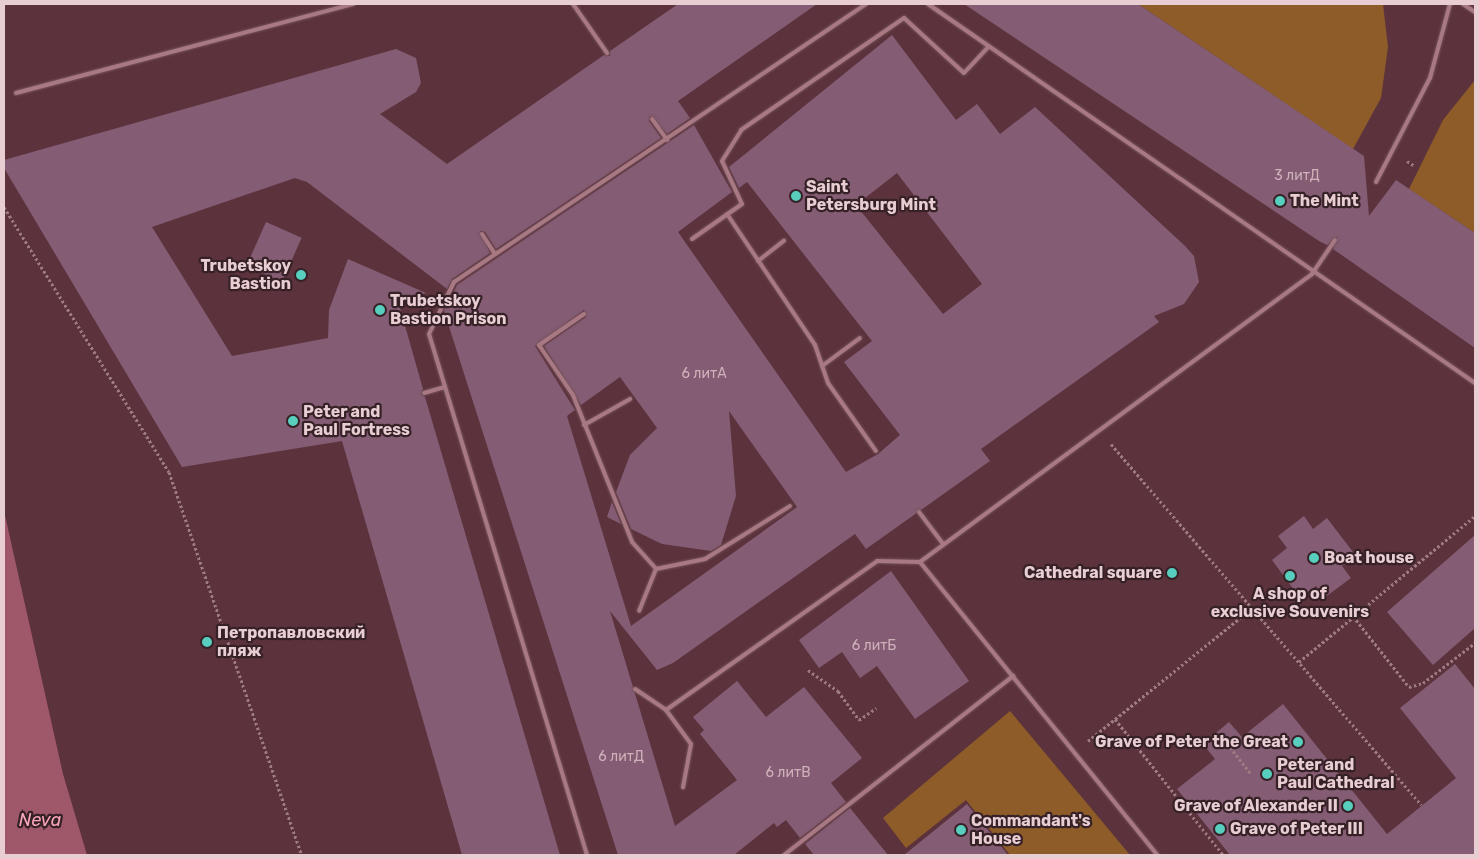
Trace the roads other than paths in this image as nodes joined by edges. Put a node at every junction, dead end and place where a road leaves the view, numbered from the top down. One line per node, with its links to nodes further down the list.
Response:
1 (354, 4): 10 (lane)
2 (573, 4): 9 (lane)
3 (866, 4): 12 (lane)
4 (928, 4): 8 (lane)
5 (1450, 4): 13 (lane)
6 (1463, 4): 7 (lane)
7 (1475, 12)
8 (988, 48): 14 (lane); 21 (lane)
9 (606, 53)
10 (16, 93)
11 (652, 119): 12 (lane)
12 (668, 140): 19 (lane)
13 (1376, 182)
14 (727, 214): 16 (lane); 20 (lane)
15 (482, 234): 19 (lane)
16 (692, 239)
17 (1335, 240): 21 (lane)
18 (784, 241): 20 (lane)
19 (495, 254): 26 (lane)
20 (758, 261): 24 (lane)
21 (1312, 274): 25 (lane); 33 (lane)
22 (584, 314): 29 (lane)
23 (860, 338): 24 (lane)
24 (822, 366): 30 (lane)
25 (1475, 383)
26 (445, 387): 27 (lane); 41 (lane)
27 (424, 393)
28 (630, 399): 29 (lane)
29 (584, 425): 35 (lane)
30 (876, 451)
31 (790, 506): 35 (lane)
32 (918, 512): 33 (lane)
33 (943, 544): 34 (lane)
34 (920, 562): 37 (lane); 39 (lane)
35 (656, 569): 36 (lane)
36 (639, 611)
37 (1013, 676): 42 (lane); 43 (lane)
38 (635, 689): 39 (lane)
39 (666, 710): 40 (lane)
40 (683, 788)
41 (587, 855)
42 (784, 855)
43 (1157, 855)

